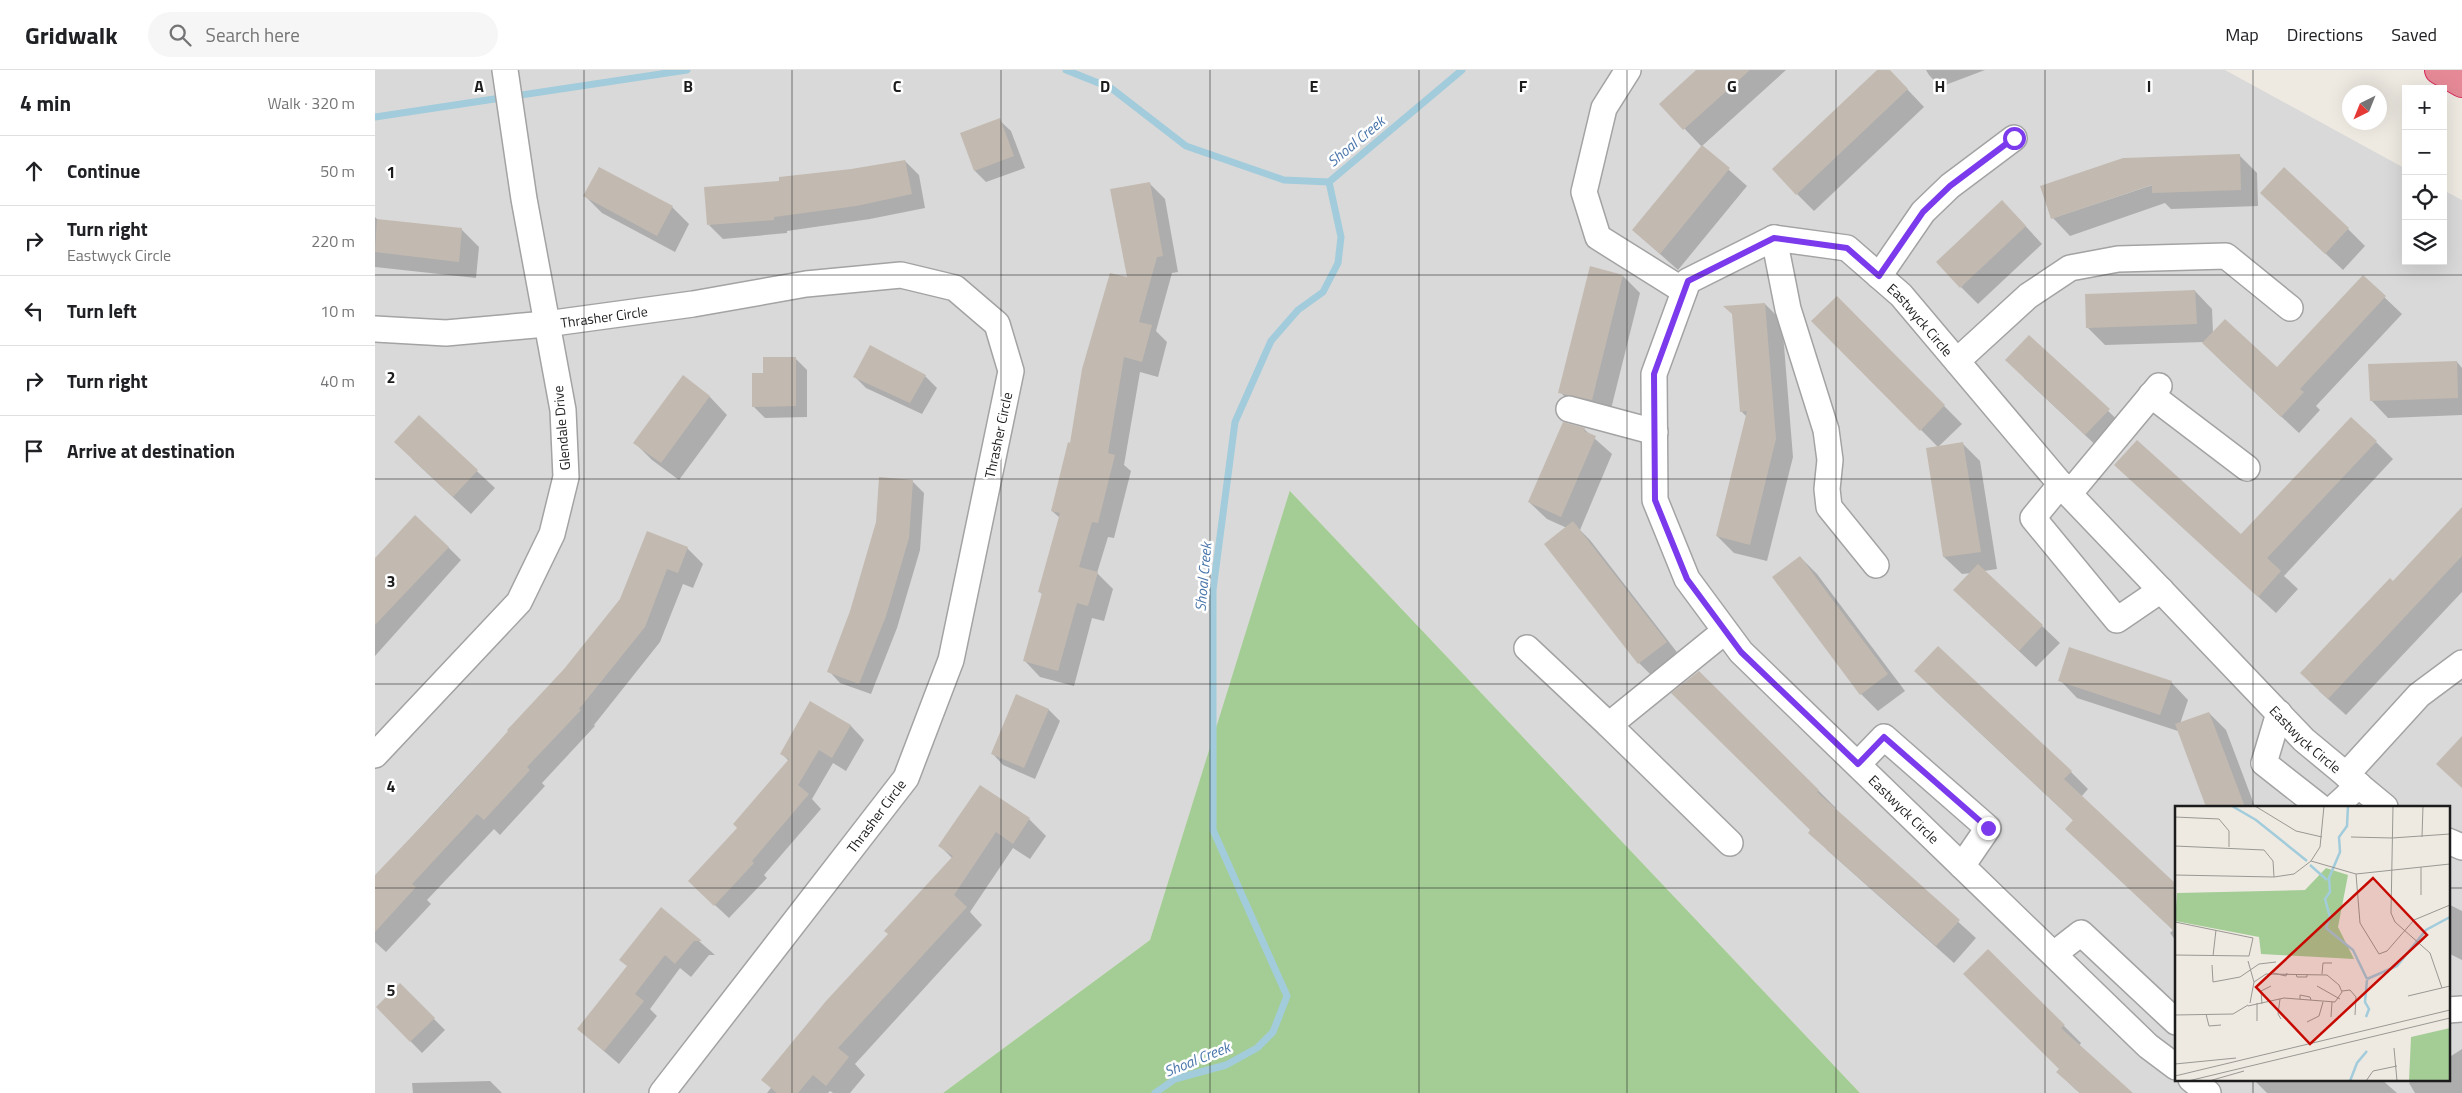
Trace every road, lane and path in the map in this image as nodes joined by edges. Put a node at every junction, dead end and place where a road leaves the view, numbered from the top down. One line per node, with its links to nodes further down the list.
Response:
1 (505, 70): 10 (street, Glendale Drive)
2 (1627, 70): 8 (street)
3 (2439, 70): 4 (highway)
4 (2462, 83)
5 (2014, 138): 7 (street)
6 (1774, 238): 7 (street, Eastwyck Circle); 8 (street, Eastwyck Circle); 17 (street)
7 (1879, 276): 12 (street, Eastwyck Circle)
8 (1684, 291): 14 (street, Eastwyck Circle)
9 (2290, 308): 12 (street)
10 (546, 324): 11 (street, Thrasher Circle); 24 (street, Glendale Drive); 40 (street, Thrasher Circle)
11 (375, 329)
12 (1957, 360): 16 (street, Eastwyck Circle)
13 (1569, 409): 14 (street)
14 (1655, 432): 19 (street, Eastwyck Circle)
15 (2247, 468): 16 (street)
16 (2065, 489): 18 (street, Eastwyck Circle); 18 (street)
17 (1876, 565)
18 (2161, 590): 22 (street, Eastwyck Circle)
19 (1725, 631): 23 (street); 25 (street, Eastwyck Circle)
20 (1527, 648): 23 (street)
21 (2462, 663): 26 (street)
22 (2279, 713): 26 (street, Eastwyck Circle); 27 (street)
23 (1609, 725): 31 (street)
24 (375, 755)
25 (1858, 764): 33 (street, Eastwyck Circle); 33 (street)
26 (2352, 780): 28 (street); 29 (street, Eastwyck Circle)
27 (2319, 806)
28 (2336, 806)
29 (2384, 806)
30 (2449, 841): 32 (street)
31 (1731, 843)
32 (2462, 847)
33 (1962, 866): 34 (street, Eastwyck Circle)
34 (2054, 954): 37 (street); 38 (street, Eastwyck Circle)
35 (2462, 1009): 36 (street)
36 (2449, 1010)
37 (2175, 1021)
38 (2175, 1066)
39 (2192, 1080): 41 (street)
40 (662, 1093)
41 (2208, 1093)

